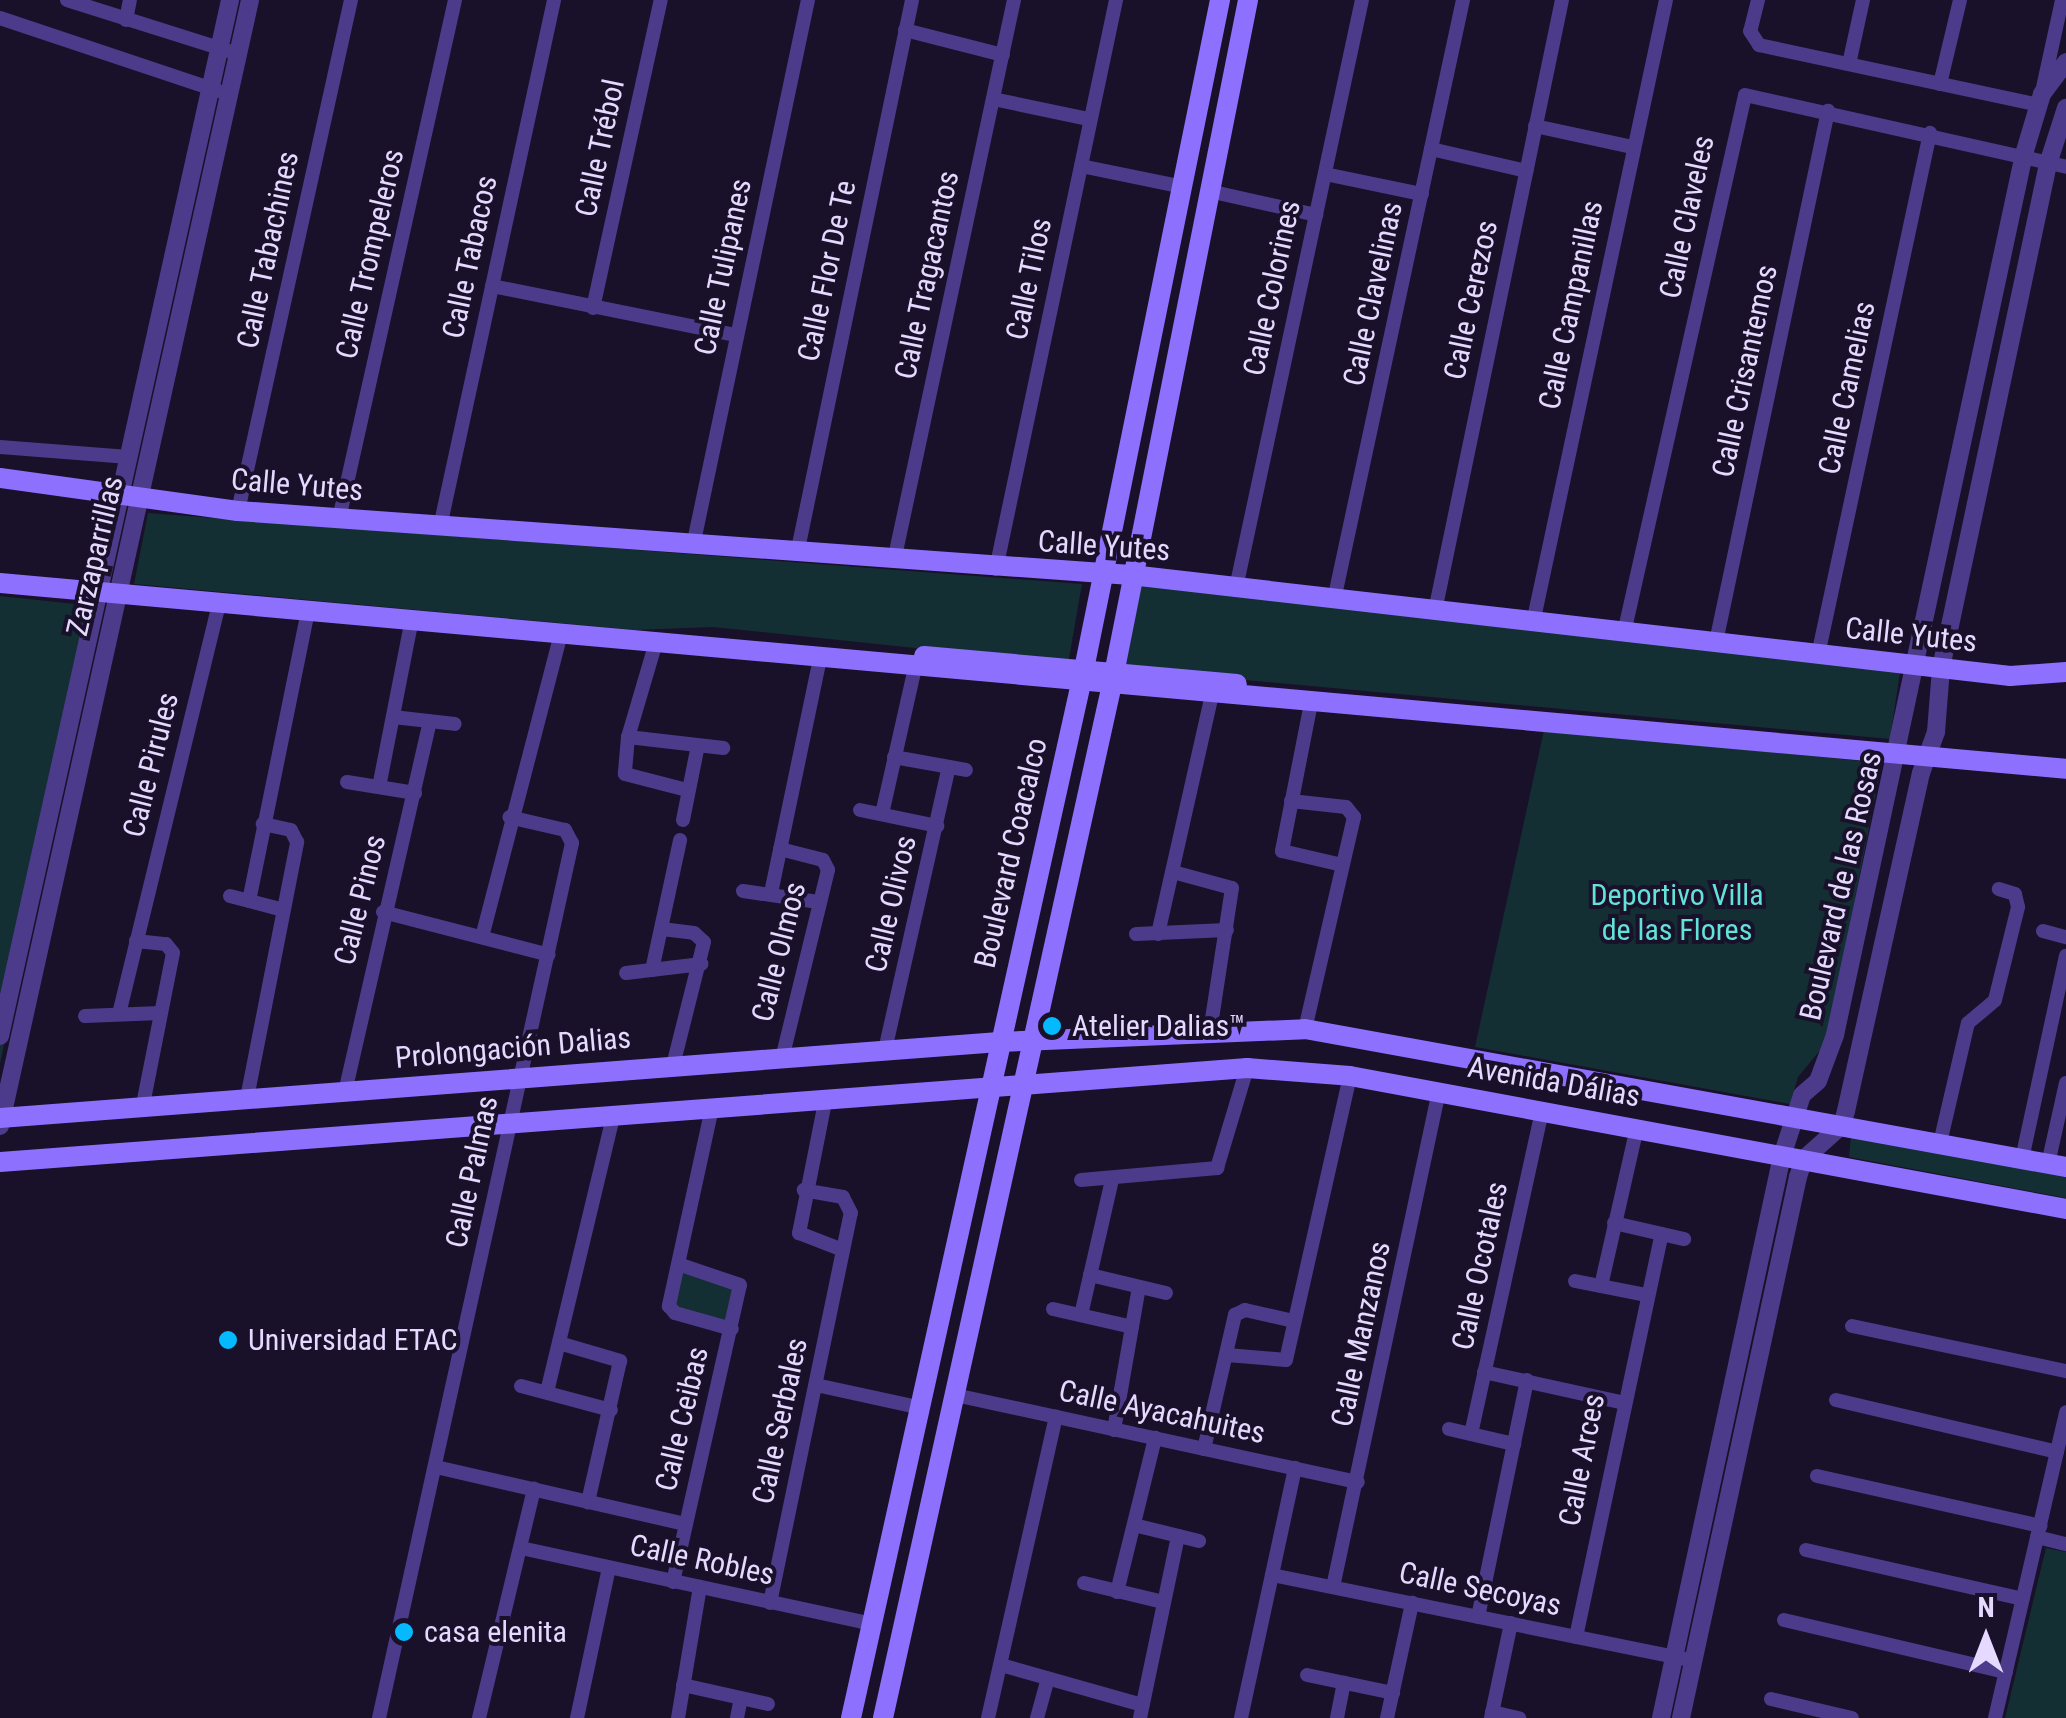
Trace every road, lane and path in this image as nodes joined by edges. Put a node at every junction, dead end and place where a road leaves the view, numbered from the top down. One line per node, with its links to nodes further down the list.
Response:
1 (67, 0): 24 (street)
2 (130, 0): 24 (street)
3 (230, 0): 26 (street, Zarzaparrillas)
4 (250, 0): 27 (street, Zarzaparrillas)
5 (352, 0): 59 (street, Calle Tabachines)
6 (455, 0): 60 (street, Calle Trompeleros)
7 (554, 0): 52 (street, Calle Tabacos)
8 (661, 0): 53 (street, Calle Trébol)
9 (808, 0): 54 (street, Calle Tulipanes)
10 (912, 0): 25 (street, Calle Flor De Te)
11 (1014, 0): 28 (street, Calle Tragacantos)
12 (1116, 0): 38 (street, Calle Tilos)
13 (1220, 0): 48 (main road, Boulevard Coacalco)
14 (1248, 0): 49 (main road, Boulevard Coacalco)
15 (1362, 0): 47 (street, Calle Colorines)
16 (1463, 0): 42 (street, Calle Clavelinas)
17 (1562, 0): 39 (street, Calle Cerezos)
18 (1666, 0): 41 (street, Calle Campanillas)
19 (1758, 0): 30 (street)
20 (1863, 0): 30 (street)
21 (1960, 0): 31 (street)
22 (2062, 0): 35 (street)
23 (0, 18): 32 (street)
24 (126, 20): 26 (street)
25 (905, 30): 28 (street); 63 (street, Calle Flor De Te)
26 (218, 51): 27 (street); 32 (street, Zarzaparrillas)
27 (238, 54): 33 (street, Zarzaparrillas)
28 (1004, 55): 34 (street, Calle Tragacantos)
29 (2066, 62): 35 (street, Boulevard de las Rosas)
30 (1849, 64): 31 (street)
31 (1940, 84): 35 (street)
32 (209, 88): 33 (street); 56 (street, Zarzaparrillas)
33 (228, 94): 58 (street, Zarzaparrillas)
34 (993, 99): 38 (street); 64 (street, Calle Tragacantos)
35 (2040, 100): 43 (street, Boulevard de las Rosas)
36 (2066, 108): 44 (street, Boulevard de las Rosas)
37 (1828, 111): 40 (street, Calle Claveles); 77 (street, Calle Claveles); 80 (street, Calle Crisantemos)
38 (1090, 119): 45 (street, Calle Tilos)
39 (1535, 126): 41 (street); 46 (street, Calle Cerezos)
40 (1930, 134): 43 (street, Calle Claveles); 81 (street, Calle Camelias)
41 (1632, 147): 76 (street, Calle Campanillas)
42 (1431, 149): 46 (street); 50 (street, Calle Clavelinas)
43 (2024, 154): 44 (street, Calle Claveles); 84 (street, Boulevard de las Rosas)
44 (2057, 165): 85 (street, Boulevard de las Rosas)
45 (1081, 166): 48 (street); 65 (street, Calle Tilos)
46 (1526, 171): 73 (street, Calle Cerezos)
47 (1325, 174): 50 (street); 51 (street, Calle Colorines)
48 (1183, 187): 66 (main road, Boulevard Coacalco)
49 (1209, 191): 51 (street); 67 (main road, Boulevard Coacalco)
50 (1422, 194): 71 (street, Calle Clavelinas)
51 (1316, 215): 69 (street, Calle Colorines)
52 (492, 286): 53 (street); 61 (street, Calle Tabacos)
53 (594, 308): 54 (street)
54 (736, 335): 62 (street, Calle Tulipanes)
55 (0, 447): 56 (street)
56 (129, 458): 58 (street, Zarzaparrillas)
57 (0, 478): 58 (main road, Calle Yutes)
58 (128, 500): 59 (main road, Calle Yutes); 70 (street, Zarzaparrillas)
59 (238, 511): 60 (main road, Calle Yutes)
60 (339, 520): 61 (main road, Calle Yutes)
61 (440, 526): 62 (main road, Calle Yutes)
62 (693, 546): 63 (main road, Calle Yutes)
63 (797, 554): 64 (main road, Calle Yutes)
64 (894, 562): 65 (main road, Calle Yutes)
65 (996, 568): 66 (main road, Calle Yutes)
66 (1103, 574): 67 (main road, Calle Yutes); 87 (main road, Boulevard Coacalco)
67 (1131, 576): 69 (main road, Calle Yutes); 88 (main road, Boulevard Coacalco)
68 (0, 582): 70 (main road)
69 (1236, 588): 71 (main road, Calle Yutes)
70 (107, 593): 72 (main road); 145 (street, Zarzaparrillas); 166 (street, Zarzaparrillas)
71 (1334, 600): 73 (main road, Calle Yutes)
72 (219, 604): 74 (main road); 134 (street, Calle Pirules)
73 (1435, 611): 76 (main road, Calle Yutes)
74 (308, 612): 75 (main road); 113 (street)
75 (412, 620): 78 (main road); 91 (street)
76 (1534, 623): 77 (main road, Calle Yutes)
77 (1624, 633): 80 (main road, Calle Yutes)
78 (561, 634): 79 (main road); 111 (street)
79 (662, 642): 82 (main road); 83 (main road); 95 (street)
80 (1716, 642): 81 (main road, Calle Yutes)
81 (1818, 654): 84 (main road, Calle Yutes)
82 (820, 658): 83 (main road); 116 (street, Calle Olmos)
83 (920, 662): 87 (main road); 92 (main road, bridge); 99 (street, Calle Olivos)
84 (1917, 666): 85 (main road, Calle Yutes); 98 (street, Boulevard de las Rosas)
85 (1941, 668): 86 (main road, Calle Yutes); 100 (street, Boulevard de las Rosas)
86 (2066, 672)
87 (1081, 682): 88 (main road); 146 (main road, Boulevard Coacalco)
88 (1112, 684): 89 (main road); 147 (main road, Boulevard Coacalco)
89 (1212, 694): 90 (main road); 118 (street)
90 (1310, 704): 92 (main road); 108 (street)
91 (393, 717): 93 (street); 105 (street)
92 (1500, 718): 98 (main road)
93 (430, 722): 94 (street); 107 (street, Calle Pinos)
94 (454, 724)
95 (628, 737): 96 (street); 106 (street)
96 (698, 745): 97 (street); 106 (street)
97 (723, 748)
98 (1897, 755): 100 (main road); 164 (street, Boulevard de las Rosas)
99 (894, 757): 101 (street); 110 (street, Calle Olivos)
100 (1924, 758): 103 (main road); 168 (street, Boulevard de las Rosas)
101 (949, 767): 102 (street); 114 (street)
102 (966, 770)
103 (2066, 770)
104 (347, 782): 105 (street)
105 (379, 787): 107 (street)
106 (688, 790): 112 (street)
107 (415, 792): 126 (street, Calle Pinos)
108 (1291, 801): 117 (street); 117 (street)
109 (860, 810): 110 (street, Calle Olivos)
110 (882, 814): 114 (street, Calle Olivos)
111 (509, 817): 132 (street); 135 (street, Calle Palmas)
112 (684, 820)
113 (263, 824): 123 (street); 125 (street)
114 (937, 826): 148 (street, Calle Olivos)
115 (680, 840): 127 (street)
116 (780, 849): 121 (street); 124 (street, Calle Olmos)
117 (1342, 866): 143 (street)
118 (1173, 872): 128 (street); 131 (street)
119 (1999, 889): 170 (street)
120 (743, 891): 121 (street)
121 (770, 893): 124 (street)
122 (230, 896): 123 (street)
123 (249, 901): 125 (street)
124 (818, 902): 149 (street, Calle Olmos)
125 (280, 909): 160 (street)
126 (383, 912): 132 (street); 158 (street, Calle Pinos)
127 (662, 929): 137 (street); 138 (street)
128 (1227, 930): 131 (street); 144 (street)
129 (2043, 930): 133 (street)
130 (1136, 934): 131 (street)
131 (1158, 934)
132 (482, 937): 135 (street)
133 (2066, 937)
134 (136, 940): 140 (street); 141 (street, Calle Pirules)
135 (548, 954): 153 (street, Calle Palmas)
136 (2066, 956): 172 (street)
137 (702, 964): 138 (street); 150 (street)
138 (652, 970): 139 (street)
139 (626, 973)
140 (160, 1013): 141 (street); 161 (street)
141 (120, 1014): 142 (street)
142 (85, 1016)
143 (1305, 1029): 144 (main road, Avenida Dálias); 164 (main road, Avenida Dálias)
144 (1210, 1032): 147 (main road, Avenida Dálias)
145 (0, 1036)
146 (999, 1042): 147 (main road, Prolongación Dalias); 148 (main road, Prolongación Dalias); 155 (main road, Boulevard Coacalco)
147 (1031, 1042): 154 (main road, Boulevard Coacalco)
148 (885, 1050): 149 (main road, Prolongación Dalias)
149 (782, 1058): 150 (main road, Prolongación Dalias)
150 (673, 1065): 153 (main road, Prolongación Dalias)
151 (1247, 1068): 152 (main road, Avenida Dálias); 154 (main road, Avenida Dálias); 177 (street)
152 (1350, 1076): 157 (main road, Avenida Dálias); 193 (street)
153 (520, 1079): 158 (main road, Prolongación Dalias); 167 (street, Calle Palmas)
154 (1026, 1082): 155 (main road); 205 (main road, Boulevard Coacalco)
155 (990, 1084): 159 (main road); 208 (main road, Boulevard Coacalco)
156 (2066, 1084): 175 (street)
157 (1439, 1091): 163 (main road, Avenida Dálias); 222 (street, Calle Manzanos)
158 (345, 1092): 160 (main road, Prolongación Dalias)
159 (826, 1097): 162 (main road); 178 (street)
160 (247, 1098): 161 (main road, Prolongación Dalias)
161 (143, 1106): 166 (main road, Prolongación Dalias)
162 (712, 1108): 165 (main road); 184 (street, Calle Ceibas)
163 (1542, 1110): 169 (main road, Avenida Dálias); 200 (street, Calle Ocotales)
164 (1793, 1116): 168 (main road, Avenida Dálias); 171 (street, Boulevard de las Rosas)
165 (612, 1118): 167 (main road); 197 (street)
166 (1, 1120)
167 (511, 1124): 174 (main road); 219 (street, Calle Palmas)
168 (1842, 1125): 170 (main road, Avenida Dálias); 173 (street)
169 (1637, 1128): 171 (main road, Avenida Dálias); 180 (street)
170 (1940, 1144): 172 (main road, Avenida Dálias)
171 (1782, 1156): 173 (main road, Avenida Dálias); 249 (street, Boulevard de las Rosas)
172 (2022, 1158): 175 (main road, Avenida Dálias)
173 (1804, 1159): 179 (main road, Avenida Dálias); 249 (street, Boulevard de las Rosas)
174 (0, 1162)
175 (2057, 1165)
176 (1081, 1180): 177 (street)
177 (1112, 1180): 185 (street)
178 (804, 1190): 183 (street); 183 (street, Calle Serbales)
179 (2066, 1209)
180 (1614, 1223): 181 (street); 187 (street)
181 (1662, 1234): 182 (street); 190 (street, Calle Arces)
182 (1684, 1239)
183 (843, 1250): 202 (street, Calle Serbales)
184 (678, 1264): 196 (street, Calle Ceibas); 196 (street, Calle Ceibas)
185 (1090, 1275): 188 (street); 192 (street)
186 (1575, 1281): 187 (street)
187 (1602, 1286): 190 (street)
188 (1139, 1287): 189 (street); 194 (street)
189 (1166, 1293)
190 (1646, 1295): 207 (street, Calle Arces)
191 (1053, 1309): 192 (street)
192 (1081, 1315): 194 (street)
193 (1294, 1321): 198 (street); 198 (street)
194 (1132, 1326): 212 (street)
195 (1852, 1326): 199 (street)
196 (732, 1329): 225 (street, Calle Ceibas)
197 (558, 1343): 204 (street); 209 (street)
198 (1227, 1355): 217 (street)
199 (2066, 1371)
200 (1484, 1372): 201 (street); 214 (street, Calle Ocotales)
201 (1527, 1380): 207 (street); 216 (street)
202 (816, 1385): 208 (street); 241 (street, Calle Serbales)
203 (521, 1386): 204 (street)
204 (547, 1392): 209 (street)
205 (954, 1395): 211 (street, Calle Ayacahuites); 268 (main road, Boulevard Coacalco)
206 (1836, 1400): 218 (street)
207 (1622, 1402): 248 (street, Calle Arces)
208 (916, 1406): 247 (main road, Boulevard Coacalco)
209 (611, 1410): 224 (street)
210 (2066, 1412): 218 (street)
211 (1056, 1417): 212 (street, Calle Ayacahuites); 250 (street)
212 (1114, 1430): 215 (street, Calle Ayacahuites)
213 (1449, 1430): 214 (street)
214 (1471, 1434): 216 (street)
215 (1155, 1438): 217 (street, Calle Ayacahuites); 226 (street)
216 (1514, 1444): 244 (street)
217 (1204, 1449): 220 (street, Calle Ayacahuites)
218 (2059, 1458): 227 (street)
219 (436, 1467): 223 (street); 262 (street, Calle Palmas)
220 (1295, 1468): 222 (street, Calle Ayacahuites); 234 (street)
221 (1816, 1476): 227 (street)
222 (1358, 1482): 238 (street, Calle Manzanos)
223 (534, 1489): 224 (street); 231 (street)
224 (588, 1502): 225 (street)
225 (685, 1524): 235 (street, Calle Ceibas)
226 (1134, 1525): 228 (street); 239 (street)
227 (2038, 1531): 230 (street); 240 (street)
228 (1178, 1536): 229 (street); 242 (street)
229 (1200, 1540)
230 (2066, 1544)
231 (521, 1548): 233 (street, Calle Robles); 263 (street)
232 (1806, 1550): 240 (street)
233 (609, 1568): 235 (street, Calle Robles); 264 (street)
234 (1272, 1574): 238 (street, Calle Secoyas); 271 (street)
235 (673, 1582): 237 (street, Calle Robles)
236 (1084, 1583): 239 (street)
237 (700, 1587): 241 (street, Calle Robles); 255 (street)
238 (1333, 1587): 243 (street, Calle Secoyas)
239 (1117, 1592): 242 (street)
240 (2023, 1599): 251 (street)
241 (770, 1602): 247 (street, Calle Robles)
242 (1163, 1602): 260 (street)
243 (1412, 1603): 244 (street, Calle Secoyas); 256 (street)
244 (1478, 1616): 246 (street, Calle Secoyas)
245 (1784, 1620): 251 (street)
246 (1511, 1623): 248 (street, Calle Secoyas); 261 (street)
247 (872, 1624): 267 (main road, Boulevard Coacalco)
248 (1576, 1636): 249 (street, Calle Secoyas)
249 (1685, 1659): 275 (street, Boulevard de las Rosas); 276 (street, Boulevard de las Rosas)
250 (1000, 1666): 253 (street); 269 (street)
251 (2006, 1672): 278 (street)
252 (1307, 1674): 254 (street)
253 (1048, 1678): 260 (street); 270 (street)
254 (1344, 1683): 256 (street); 272 (street)
255 (683, 1685): 257 (street); 265 (street)
256 (1393, 1692): 273 (street)
257 (741, 1698): 259 (street); 266 (street)
258 (1771, 1699): 277 (street)
259 (768, 1704)
260 (1141, 1712)
261 (1491, 1715): 274 (street)
262 (379, 1718)
263 (479, 1718)
264 (577, 1718)
265 (678, 1718)
266 (737, 1718)
267 (851, 1718)
268 (882, 1718)
269 (988, 1718)
270 (1037, 1718)
271 (1241, 1718)
272 (1337, 1718)
273 (1387, 1718)
274 (1519, 1718)
275 (1661, 1718)
276 (1681, 1718)
277 (1852, 1718)
278 (1996, 1718)

